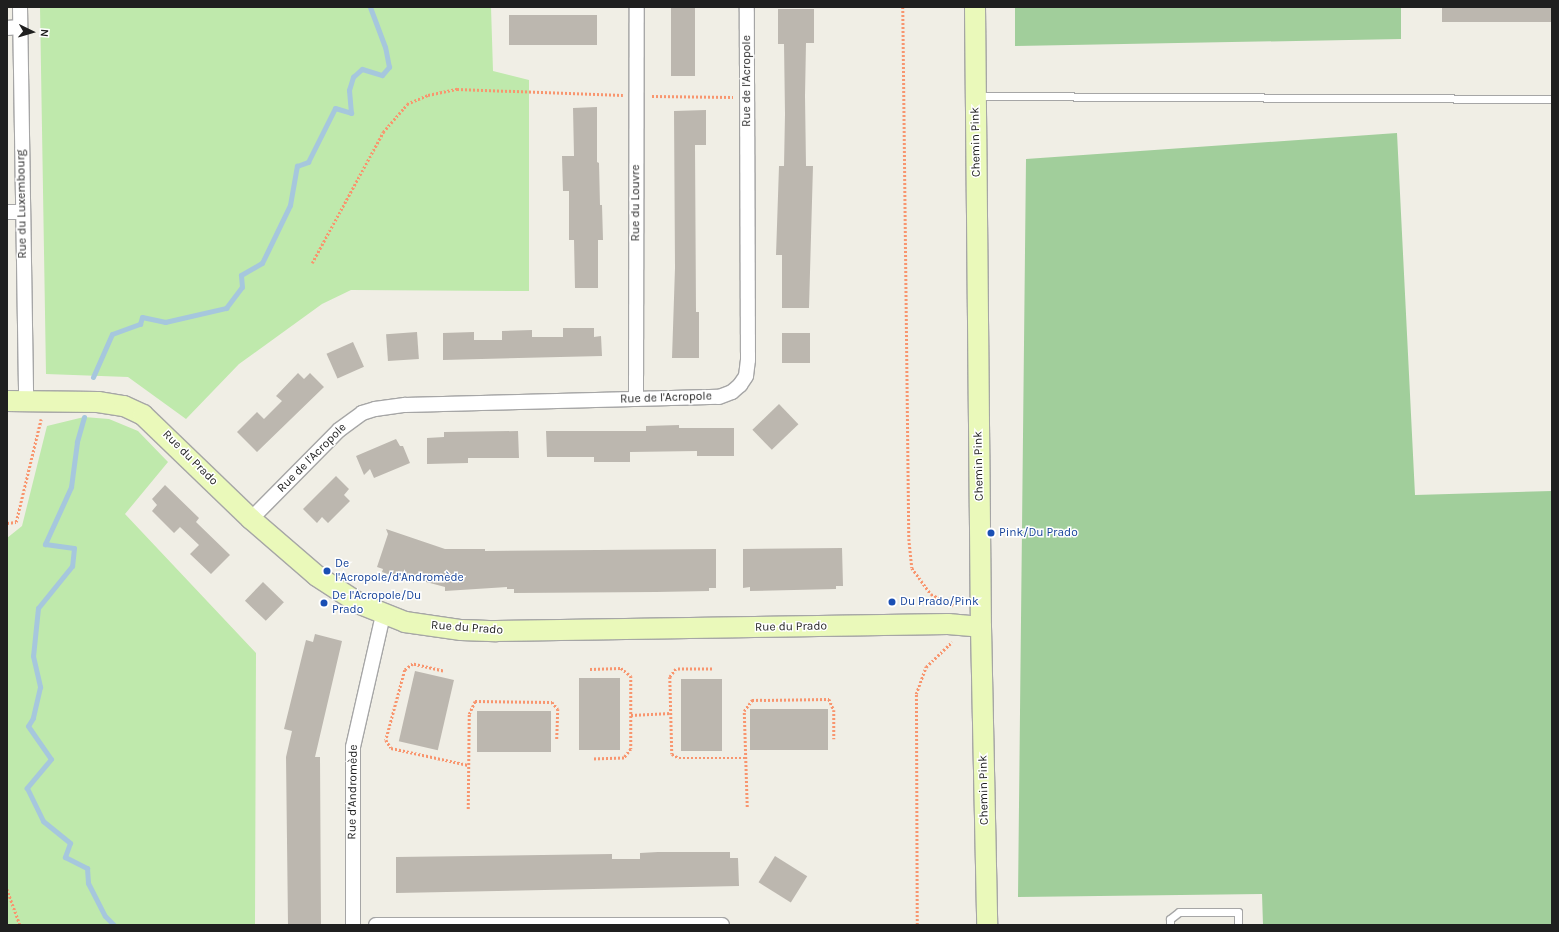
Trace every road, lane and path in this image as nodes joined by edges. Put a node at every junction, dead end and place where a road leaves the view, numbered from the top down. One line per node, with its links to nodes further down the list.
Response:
1 (20, 7): 6 (street, Rue du Luxembourg)
2 (637, 7): 7 (street, Rue du Louvre)
3 (747, 7): 9 (street, Rue de l'Acropole)
4 (904, 7): 18 (path)
5 (975, 7): 8 (street, Chemin Pink)
6 (14, 28): 12 (street, Rue du Luxembourg)
7 (636, 96): 9 (path); 13 (path); 14 (street, Rue du Louvre)
8 (976, 96): 10 (lane); 20 (street, Chemin Pink)
9 (747, 97): 14 (street, Rue de l'Acropole)
10 (1552, 99)
11 (7, 212): 12 (street)
12 (22, 212): 15 (street, Rue du Luxembourg)
13 (312, 263)
14 (636, 399): 16 (street, Rue de l'Acropole)
15 (25, 401): 16 (street, Rue du Prado); 17 (path)
16 (251, 519): 19 (street, Rue du Prado)
17 (7, 523)
18 (953, 605)
19 (383, 615): 20 (street, Rue du Prado); 36 (street, Rue d'Andromède)
20 (981, 627): 40 (street, Chemin Pink)
21 (953, 640): 39 (path)
22 (590, 669): 26 (path)
23 (712, 669): 25 (path)
24 (443, 671): 31 (path)
25 (671, 713): 26 (path); 29 (path)
26 (631, 715): 30 (path)
27 (834, 738): 29 (path)
28 (557, 740): 31 (path)
29 (746, 758): 32 (path)
30 (592, 759)
31 (468, 765): 33 (path)
32 (747, 807)
33 (468, 810)
34 (7, 889): 35 (path)
35 (20, 925)
36 (353, 925)
37 (376, 925): 38 (street)
38 (722, 925)
39 (917, 925)
40 (987, 925)
41 (1170, 925): 42 (lane)
42 (1238, 925)

